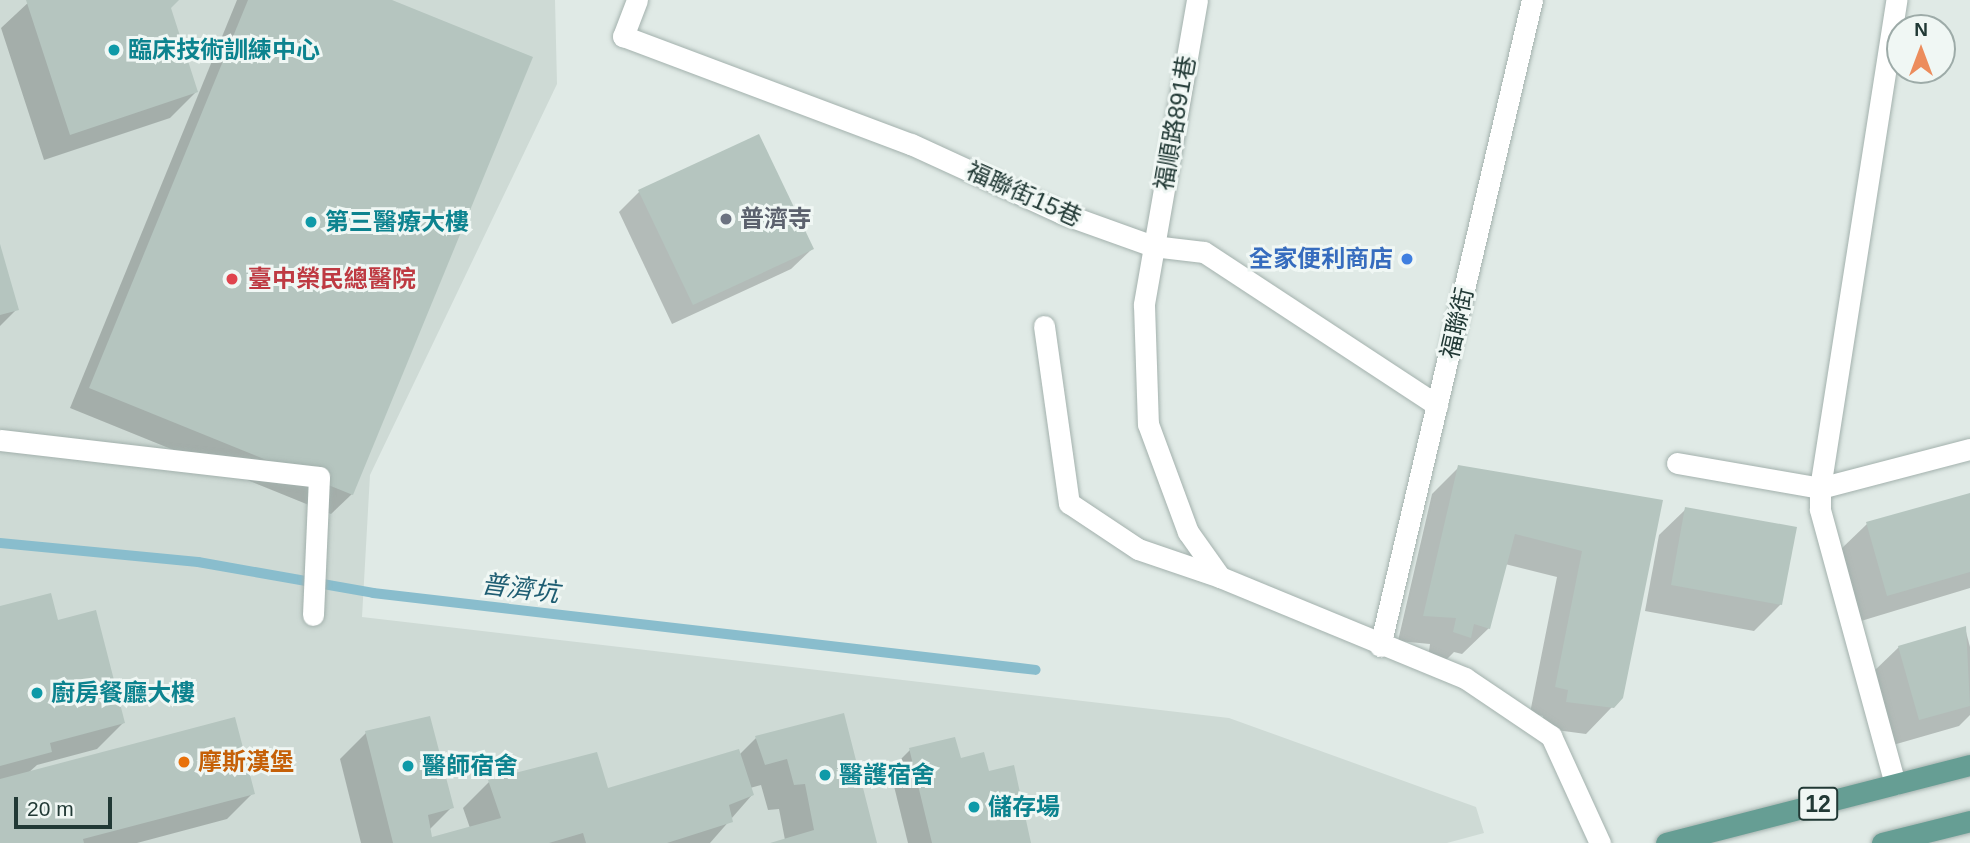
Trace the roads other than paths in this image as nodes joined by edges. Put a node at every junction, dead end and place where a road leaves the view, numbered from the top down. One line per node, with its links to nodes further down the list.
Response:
1 (637, 0): 5 (street, 福聯街15巷)
2 (1197, 0): 5 (street, 福順路891巷)
3 (1532, 0): 7 (street, 福聯街)
4 (1896, 0): 11 (street)
5 (1153, 246): 7 (street, 福聯街15巷); 12 (street, 福順路891巷)
6 (1044, 326): 12 (street)
7 (1437, 405): 14 (street, 福聯街)
8 (0, 440): 13 (street)
9 (1970, 449): 11 (street)
10 (1676, 463): 11 (street)
11 (1820, 488): 16 (street)
12 (1220, 578): 14 (street)
13 (313, 615)
14 (1380, 646): 18 (street)
15 (1970, 765): 16 (main road, 12)
16 (1895, 784): 19 (main road, 12)
17 (1970, 821): 20 (main road)
18 (1600, 843)
19 (1666, 843)
20 (1882, 843)

